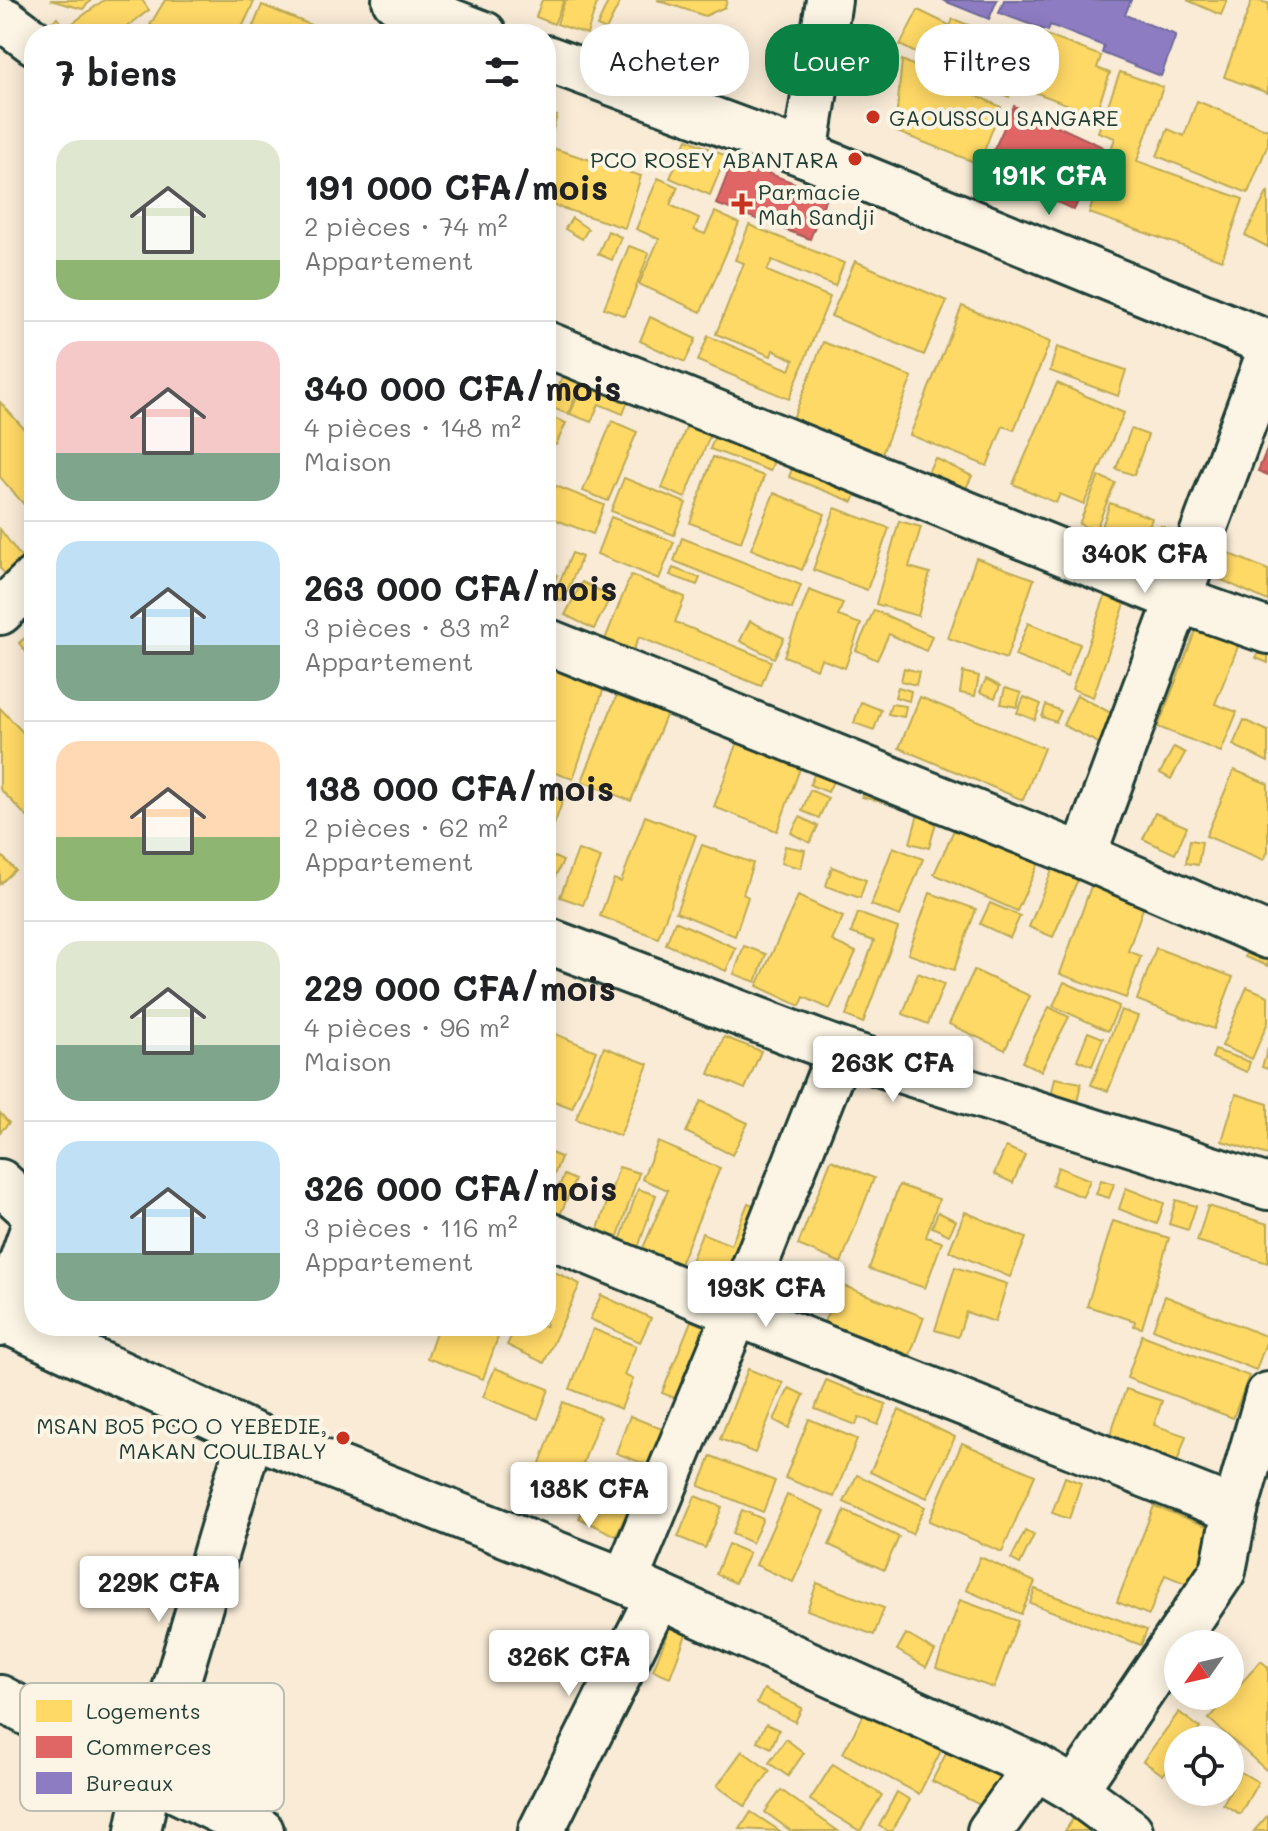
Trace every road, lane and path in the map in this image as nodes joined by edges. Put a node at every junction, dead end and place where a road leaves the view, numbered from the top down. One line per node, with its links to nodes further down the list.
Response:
1 (395, 0): 4 (street)
2 (829, 0): 7 (street)
3 (0, 19): 5 (street)
4 (458, 24)
5 (24, 34)
6 (556, 62): 7 (street)
7 (805, 154): 8 (street)
8 (1268, 343)
9 (556, 348): 12 (street)
10 (1268, 357): 12 (street)
11 (24, 589): 13 (street)
12 (1180, 600): 14 (street); 16 (street)
13 (0, 612)
14 (1268, 631)
15 (556, 645): 16 (street)
16 (1083, 856): 17 (street)
17 (1268, 936)
18 (556, 944): 19 (street)
19 (840, 1051): 21 (street); 25 (street)
20 (0, 1182): 22 (street)
21 (1268, 1187)
22 (24, 1204)
23 (556, 1238): 25 (street)
24 (24, 1254): 26 (street)
25 (736, 1313): 31 (street); 32 (street)
26 (1, 1320): 27 (street)
27 (24, 1330)
28 (36, 1336): 30 (street)
29 (1268, 1395): 31 (street)
30 (251, 1434): 32 (street); 33 (street)
31 (1235, 1510): 37 (street)
32 (642, 1588): 36 (street); 42 (street)
33 (177, 1683)
34 (0, 1698): 35 (street)
35 (20, 1709)
36 (1036, 1767): 37 (street); 43 (street)
37 (1075, 1790): 44 (street)
38 (142, 1811): 40 (street)
39 (220, 1811): 41 (street)
40 (138, 1831)
41 (261, 1831)
42 (541, 1831)
43 (990, 1831)
44 (1130, 1831)

